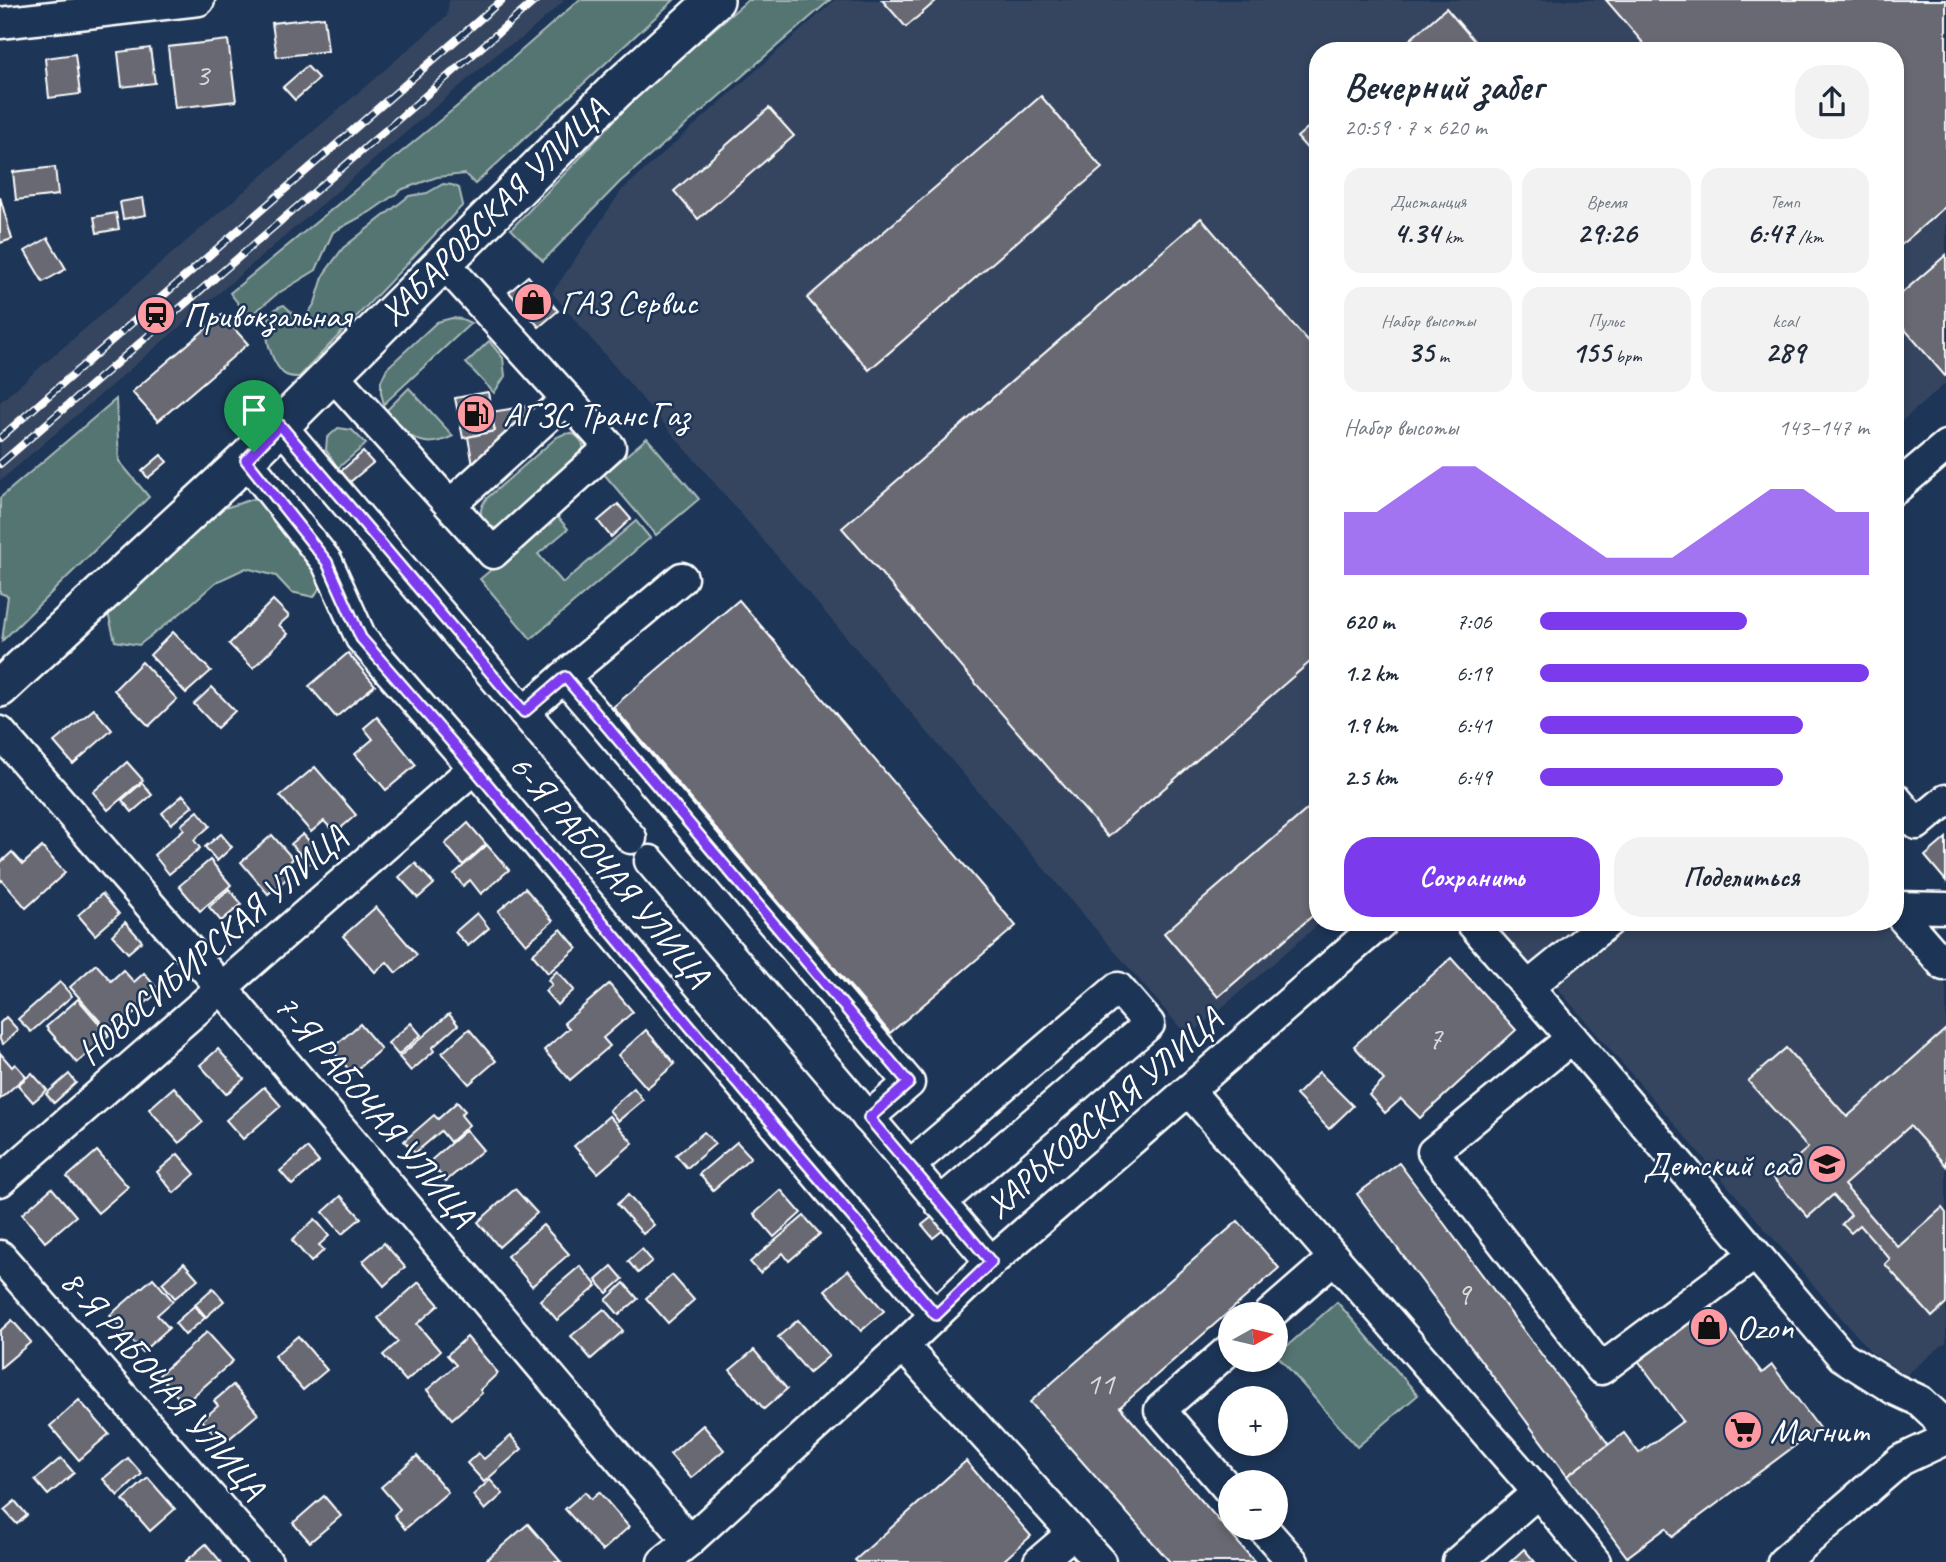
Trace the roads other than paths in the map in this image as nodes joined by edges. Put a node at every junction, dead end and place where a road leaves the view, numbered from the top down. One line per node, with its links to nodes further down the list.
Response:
1 (199, 0): 3 (street)
2 (715, 0): 4 (main road, ХАБАРОВСКАЯ УЛИЦА)
3 (0, 23)
4 (443, 262): 5 (main road, ХАБАРОВСКАЯ УЛИЦА); 6 (street)
5 (331, 374): 7 (main road, ХАБАРОВСКАЯ УЛИЦА); 11 (street)
6 (567, 400): 11 (street); 11 (street)
7 (280, 425): 9 (main road, ХАБАРОВСКАЯ УЛИЦА); 15 (street)
8 (1946, 446): 10 (street)
9 (246, 460): 14 (main road, ХАБАРОВСКАЯ УЛИЦА); 17 (street, 6-Я РАБОЧАЯ УЛИЦА)
10 (1904, 481)
11 (450, 505)
12 (682, 578): 13 (street)
13 (565, 677): 15 (street); 33 (street)
14 (0, 688)
15 (524, 712): 20 (street)
16 (0, 732): 29 (street, 7-Я РАБОЧАЯ УЛИЦА)
17 (474, 768): 29 (street, НОВОСИБИРСКАЯ УЛИЦА); 42 (street, 6-Я РАБОЧАЯ УЛИЦА)
18 (1946, 800): 19 (street)
19 (1904, 809)
20 (631, 838)
21 (650, 861): 33 (street)
22 (1904, 908): 23 (street)
23 (1946, 908)
24 (1904, 918): 28 (street)
25 (1372, 931): 32 (street, ХАРЬКОВСКАЯ УЛИЦА)
26 (1479, 931): 30 (street)
27 (1597, 931): 30 (street)
28 (1944, 965)
29 (221, 987): 35 (street, НОВОСИБИРСКАЯ УЛИЦА); 51 (street, 7-Я РАБОЧАЯ УЛИЦА)
30 (1528, 987): 31 (street)
31 (1572, 1038): 37 (street); 37 (street)
32 (1189, 1091): 39 (street); 40 (street, ХАРЬКОВСКАЯ УЛИЦА)
33 (869, 1118): 34 (street)
34 (909, 1166): 36 (street); 36 (street)
35 (0, 1181)
36 (940, 1203): 40 (street)
37 (1755, 1254): 45 (street)
38 (0, 1256): 52 (street, 8-Я РАБОЧАЯ УЛИЦА)
39 (1334, 1258): 41 (street); 48 (street)
40 (991, 1262): 42 (street, ХАРЬКОВСКАЯ УЛИЦА)
41 (1284, 1302)
42 (936, 1315): 43 (street, ХАРЬКОВСКАЯ УЛИЦА)
43 (903, 1346): 49 (street); 51 (street, ХАРЬКОВСКАЯ УЛИЦА)
44 (1218, 1359): 47 (street)
45 (1946, 1438): 59 (street)
46 (1946, 1453): 60 (street)
47 (1218, 1476)
48 (1538, 1492): 57 (street); 58 (street)
49 (1073, 1533): 54 (street); 55 (street)
50 (1274, 1540): 56 (street)
51 (688, 1541): 53 (street, ХАРЬКОВСКАЯ УЛИЦА)
52 (267, 1562)
53 (663, 1562)
54 (1040, 1562)
55 (1100, 1562)
56 (1293, 1562)
57 (1458, 1562)
58 (1595, 1562)
59 (1783, 1562)
60 (1805, 1562)

